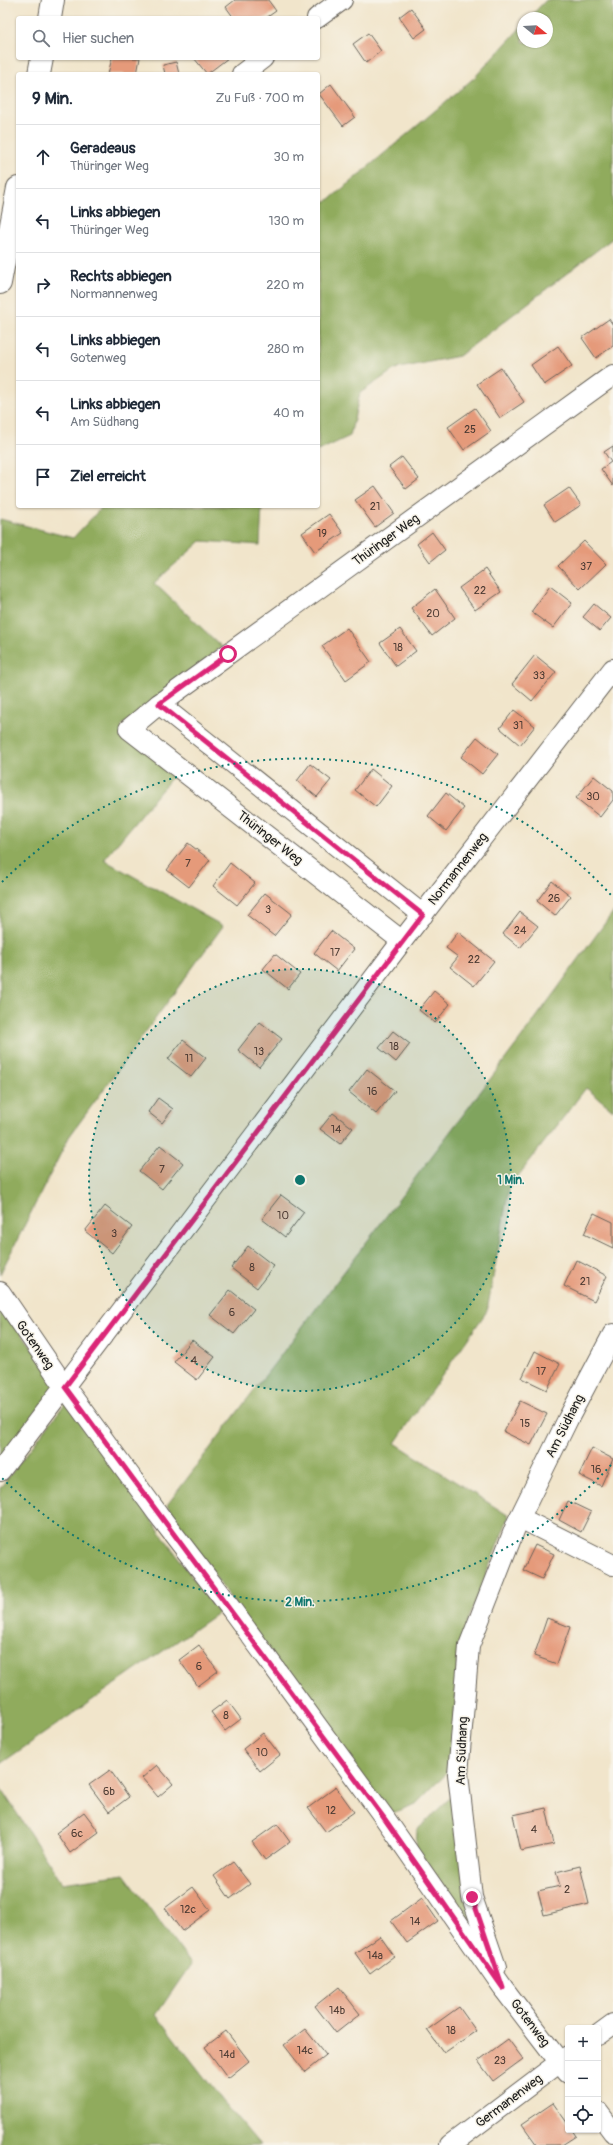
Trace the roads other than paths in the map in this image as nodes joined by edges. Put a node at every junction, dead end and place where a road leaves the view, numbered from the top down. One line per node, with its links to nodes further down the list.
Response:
1 (53, 0): 3 (street)
2 (342, 0): 4 (street)
3 (50, 16)
4 (320, 16)
5 (42, 60): 7 (street)
6 (260, 60): 8 (street)
7 (40, 72)
8 (245, 72)
9 (16, 199): 10 (street)
10 (0, 283)
11 (613, 375): 13 (street, Thüringer Weg)
12 (613, 668): 14 (street, Normannenweg)
13 (159, 704): 14 (street); 15 (street, Thüringer Weg)
14 (423, 915): 15 (street, Normannenweg)
15 (402, 941): 18 (street, Normannenweg)
16 (0, 1292): 18 (street, Gotenweg)
17 (613, 1334): 20 (street, Am Südhang)
18 (65, 1387): 19 (street, Normannenweg); 22 (street, Gotenweg)
19 (0, 1471)
20 (520, 1518): 21 (street); 22 (street, Am Südhang)
21 (613, 1565)
22 (503, 1988): 25 (street, Gotenweg)
23 (613, 2024): 24 (street)
24 (601, 2033)
25 (565, 2064): 28 (street, Germanenweg)
26 (601, 2116): 27 (street)
27 (613, 2132)
28 (450, 2145)

